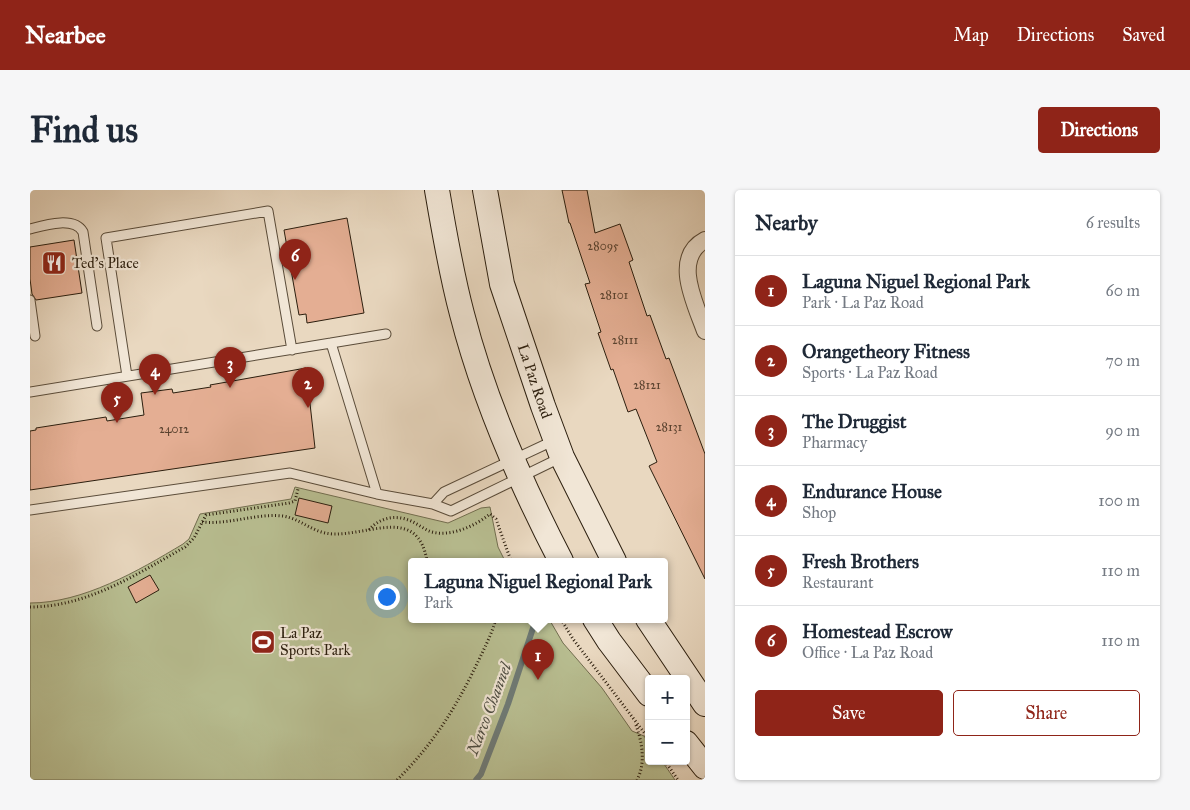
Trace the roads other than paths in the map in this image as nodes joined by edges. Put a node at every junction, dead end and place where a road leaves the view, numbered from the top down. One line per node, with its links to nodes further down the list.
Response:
1 (437, 190): 15 (main road)
2 (485, 190): 14 (main road, La Paz Road)
3 (30, 229): 6 (lane)
4 (705, 240): 7 (street)
5 (30, 300): 9 (lane)
6 (97, 326)
7 (705, 331)
8 (386, 334): 10 (lane)
9 (36, 336)
10 (331, 343): 11 (lane); 16 (lane)
11 (292, 350): 12 (lane); 12 (lane)
12 (127, 376): 13 (lane)
13 (30, 392)
14 (559, 449): 15 (lane); 15 (lane); 20 (main road, La Paz Road)
15 (516, 469): 17 (lane); 17 (lane); 19 (main road)
16 (377, 494): 17 (lane); 18 (lane)
17 (433, 504)
18 (30, 510)
19 (560, 558)
20 (613, 558)
21 (598, 623): 23 (main road)
22 (651, 623): 24 (main road)
23 (645, 689)
24 (705, 704)
25 (690, 748): 26 (main road)
26 (705, 767)

